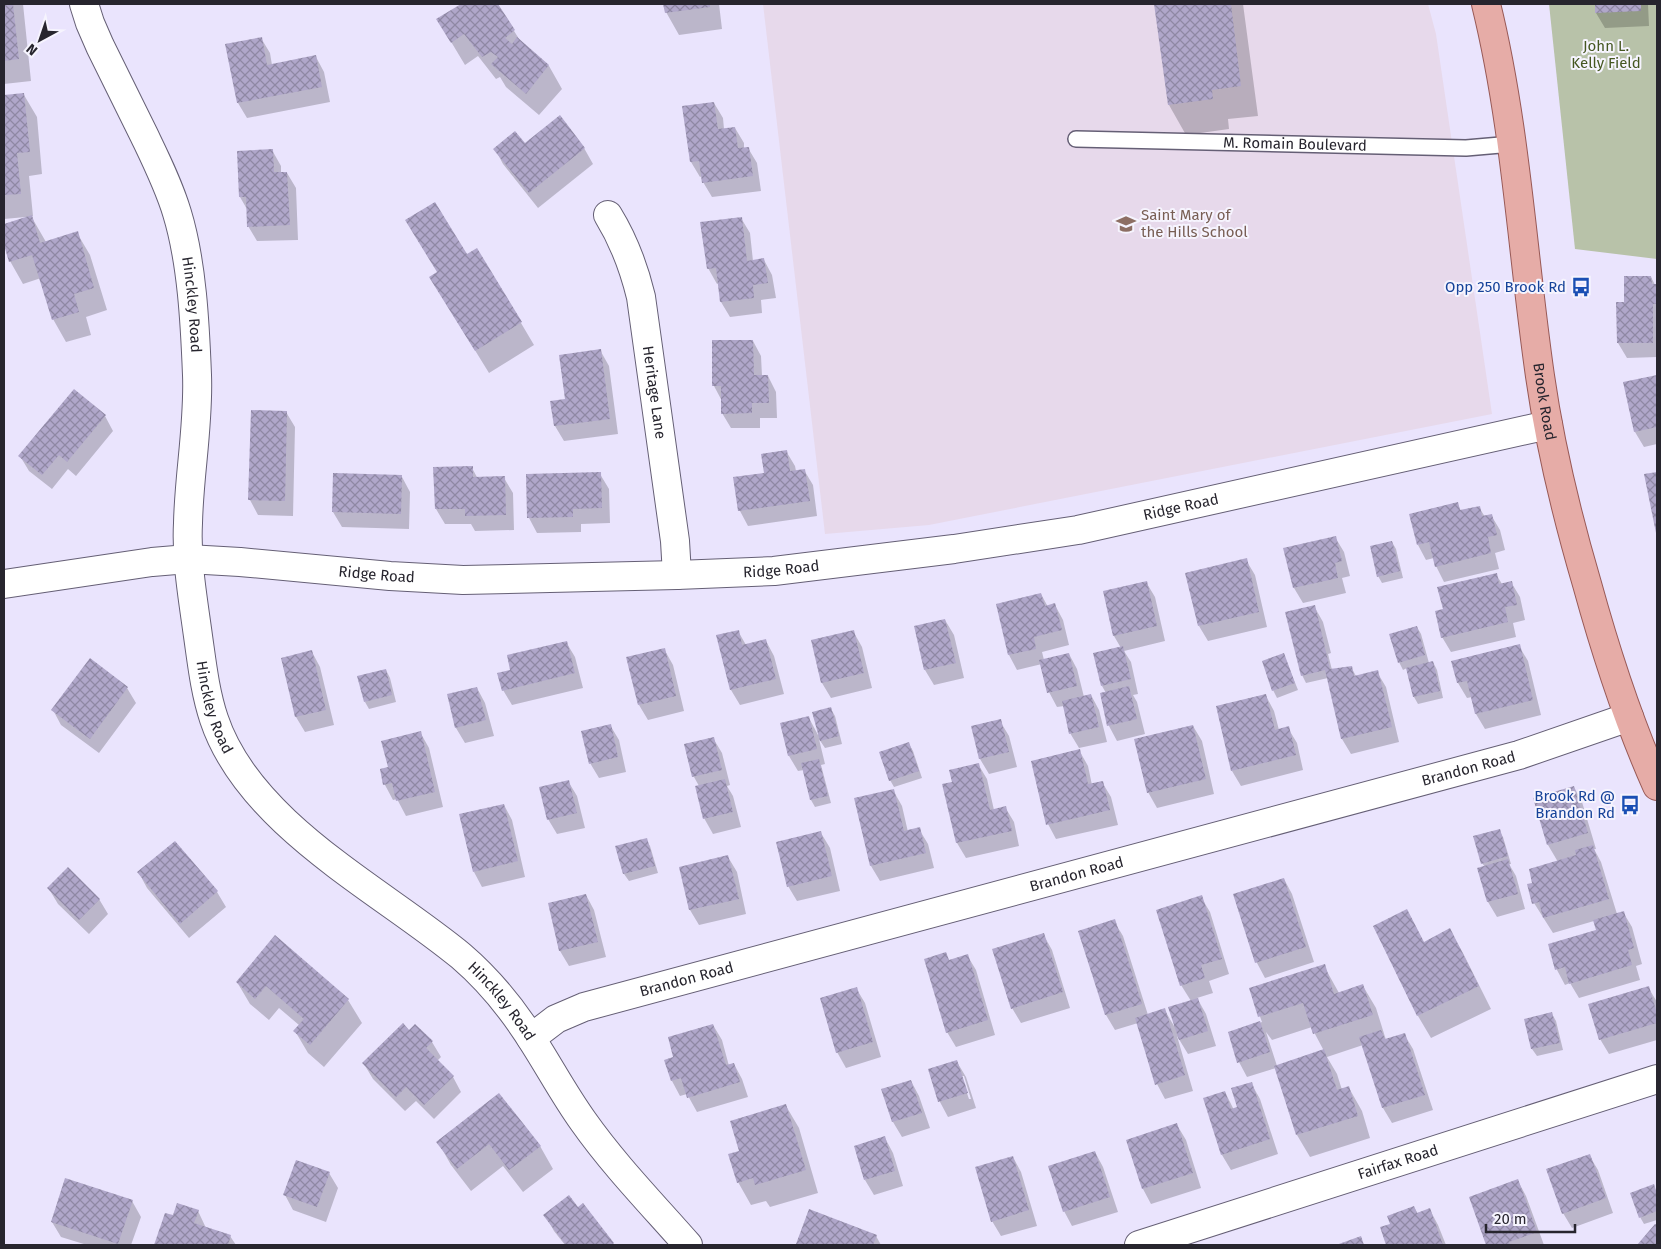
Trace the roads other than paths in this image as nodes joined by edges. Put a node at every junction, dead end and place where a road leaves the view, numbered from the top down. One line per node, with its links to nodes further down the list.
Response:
1 (84, 4): 7 (street, Hinckley Road)
2 (1486, 4): 4 (main road, Brook Road)
3 (1076, 139): 4 (lane, M. Romain Boulevard)
4 (1512, 144): 6 (main road, Brook Road)
5 (608, 215): 8 (street, Heritage Lane)
6 (1548, 425): 8 (street, Ridge Road); 10 (main road, Brook Road)
7 (188, 559): 8 (street, Ridge Road); 9 (street, Ridge Road); 12 (street, Hinckley Road)
8 (678, 575)
9 (4, 584)
10 (1628, 717): 11 (main road, Brook Road); 12 (street, Brandon Road)
11 (1657, 786)
12 (531, 1038): 15 (street, Hinckley Road)
13 (1657, 1079): 14 (street, Fairfax Road)
14 (1150, 1244)
15 (688, 1245)

